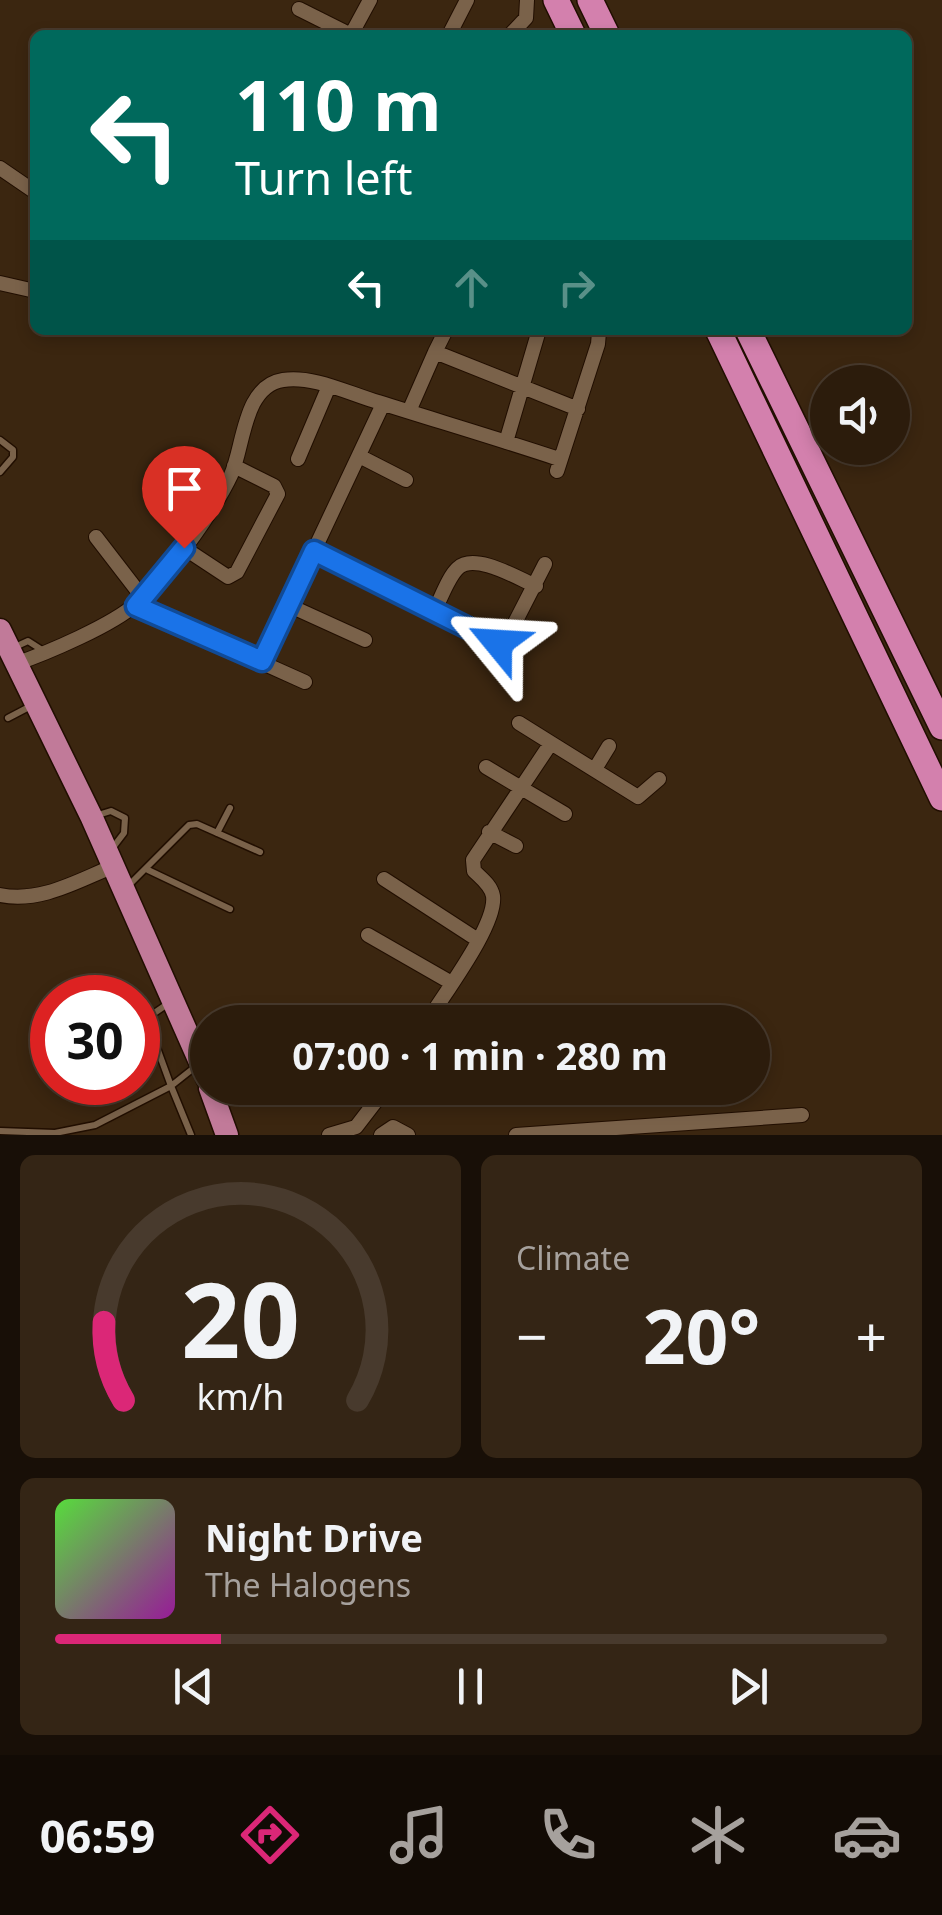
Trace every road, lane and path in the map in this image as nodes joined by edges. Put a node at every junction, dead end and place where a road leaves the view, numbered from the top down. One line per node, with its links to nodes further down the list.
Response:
1 (370, 0): 8 (street)
2 (467, 0): 9 (street)
3 (527, 0): 10 (street)
4 (556, 0): 11 (highway)
5 (590, 0): 12 (highway)
6 (299, 9): 7 (street)
7 (341, 30)
8 (354, 30)
9 (452, 30)
10 (515, 30)
11 (571, 30)
12 (605, 30)
13 (0, 168): 14 (street)
14 (30, 183)
15 (0, 283): 16 (street)
16 (30, 289)
17 (444, 335): 22 (street)
18 (538, 335): 24 (street)
19 (598, 335): 27 (street)
20 (720, 335): 57 (highway)
21 (750, 335): 50 (highway)
22 (435, 352): 24 (street); 26 (street)
23 (329, 386): 25 (street); 31 (street); 32 (street)
24 (524, 386): 27 (street); 29 (street)
25 (382, 404): 26 (street); 30 (street)
26 (410, 409): 29 (street)
27 (578, 409): 29 (street)
28 (0, 440): 33 (lane)
29 (506, 442)
30 (361, 457): 34 (street); 37 (street)
31 (298, 459)
32 (234, 466): 36 (street); 36 (street)
33 (0, 472)
34 (406, 480)
35 (96, 538): 40 (street)
36 (184, 548): 40 (street)
37 (314, 551): 41 (street); 42 (street)
38 (544, 564): 39 (street)
39 (536, 586): 42 (street); 42 (street)
40 (139, 602): 44 (street); 45 (street)
41 (288, 605): 43 (street); 45 (street)
42 (434, 611)
43 (366, 640)
44 (8, 648): 47 (highway)
45 (262, 661): 46 (street)
46 (305, 682)
47 (35, 704): 48 (lane); 64 (highway)
48 (8, 718)
49 (519, 723): 51 (street)
50 (942, 728)
51 (550, 743): 54 (street); 56 (street)
52 (609, 746): 54 (street)
53 (486, 766): 56 (street)
54 (595, 769): 55 (street)
55 (659, 779)
56 (519, 788): 59 (street); 60 (street)
57 (942, 798)
58 (230, 808): 61 (lane)
59 (566, 814)
60 (488, 832): 62 (street); 71 (street)
61 (217, 833): 63 (lane); 65 (lane)
62 (516, 846)
63 (260, 852)
64 (111, 859): 67 (highway); 68 (street)
65 (148, 870): 67 (lane); 69 (lane)
66 (384, 880): 71 (street)
67 (124, 889): 73 (highway)
68 (0, 894)
69 (230, 909)
70 (368, 935): 72 (street)
71 (478, 940): 72 (street)
72 (450, 982): 74 (street)
73 (174, 1000): 75 (highway); 77 (lane)
74 (437, 1005)
75 (190, 1038)
76 (190, 1077): 77 (lane)
77 (170, 1086): 81 (lane); 82 (lane)
78 (216, 1105): 83 (highway)
79 (373, 1105): 84 (street)
80 (802, 1114): 87 (street)
81 (0, 1131)
82 (190, 1135)
83 (227, 1135)
84 (329, 1135)
85 (381, 1135): 86 (street)
86 (408, 1135)
87 (516, 1135)

